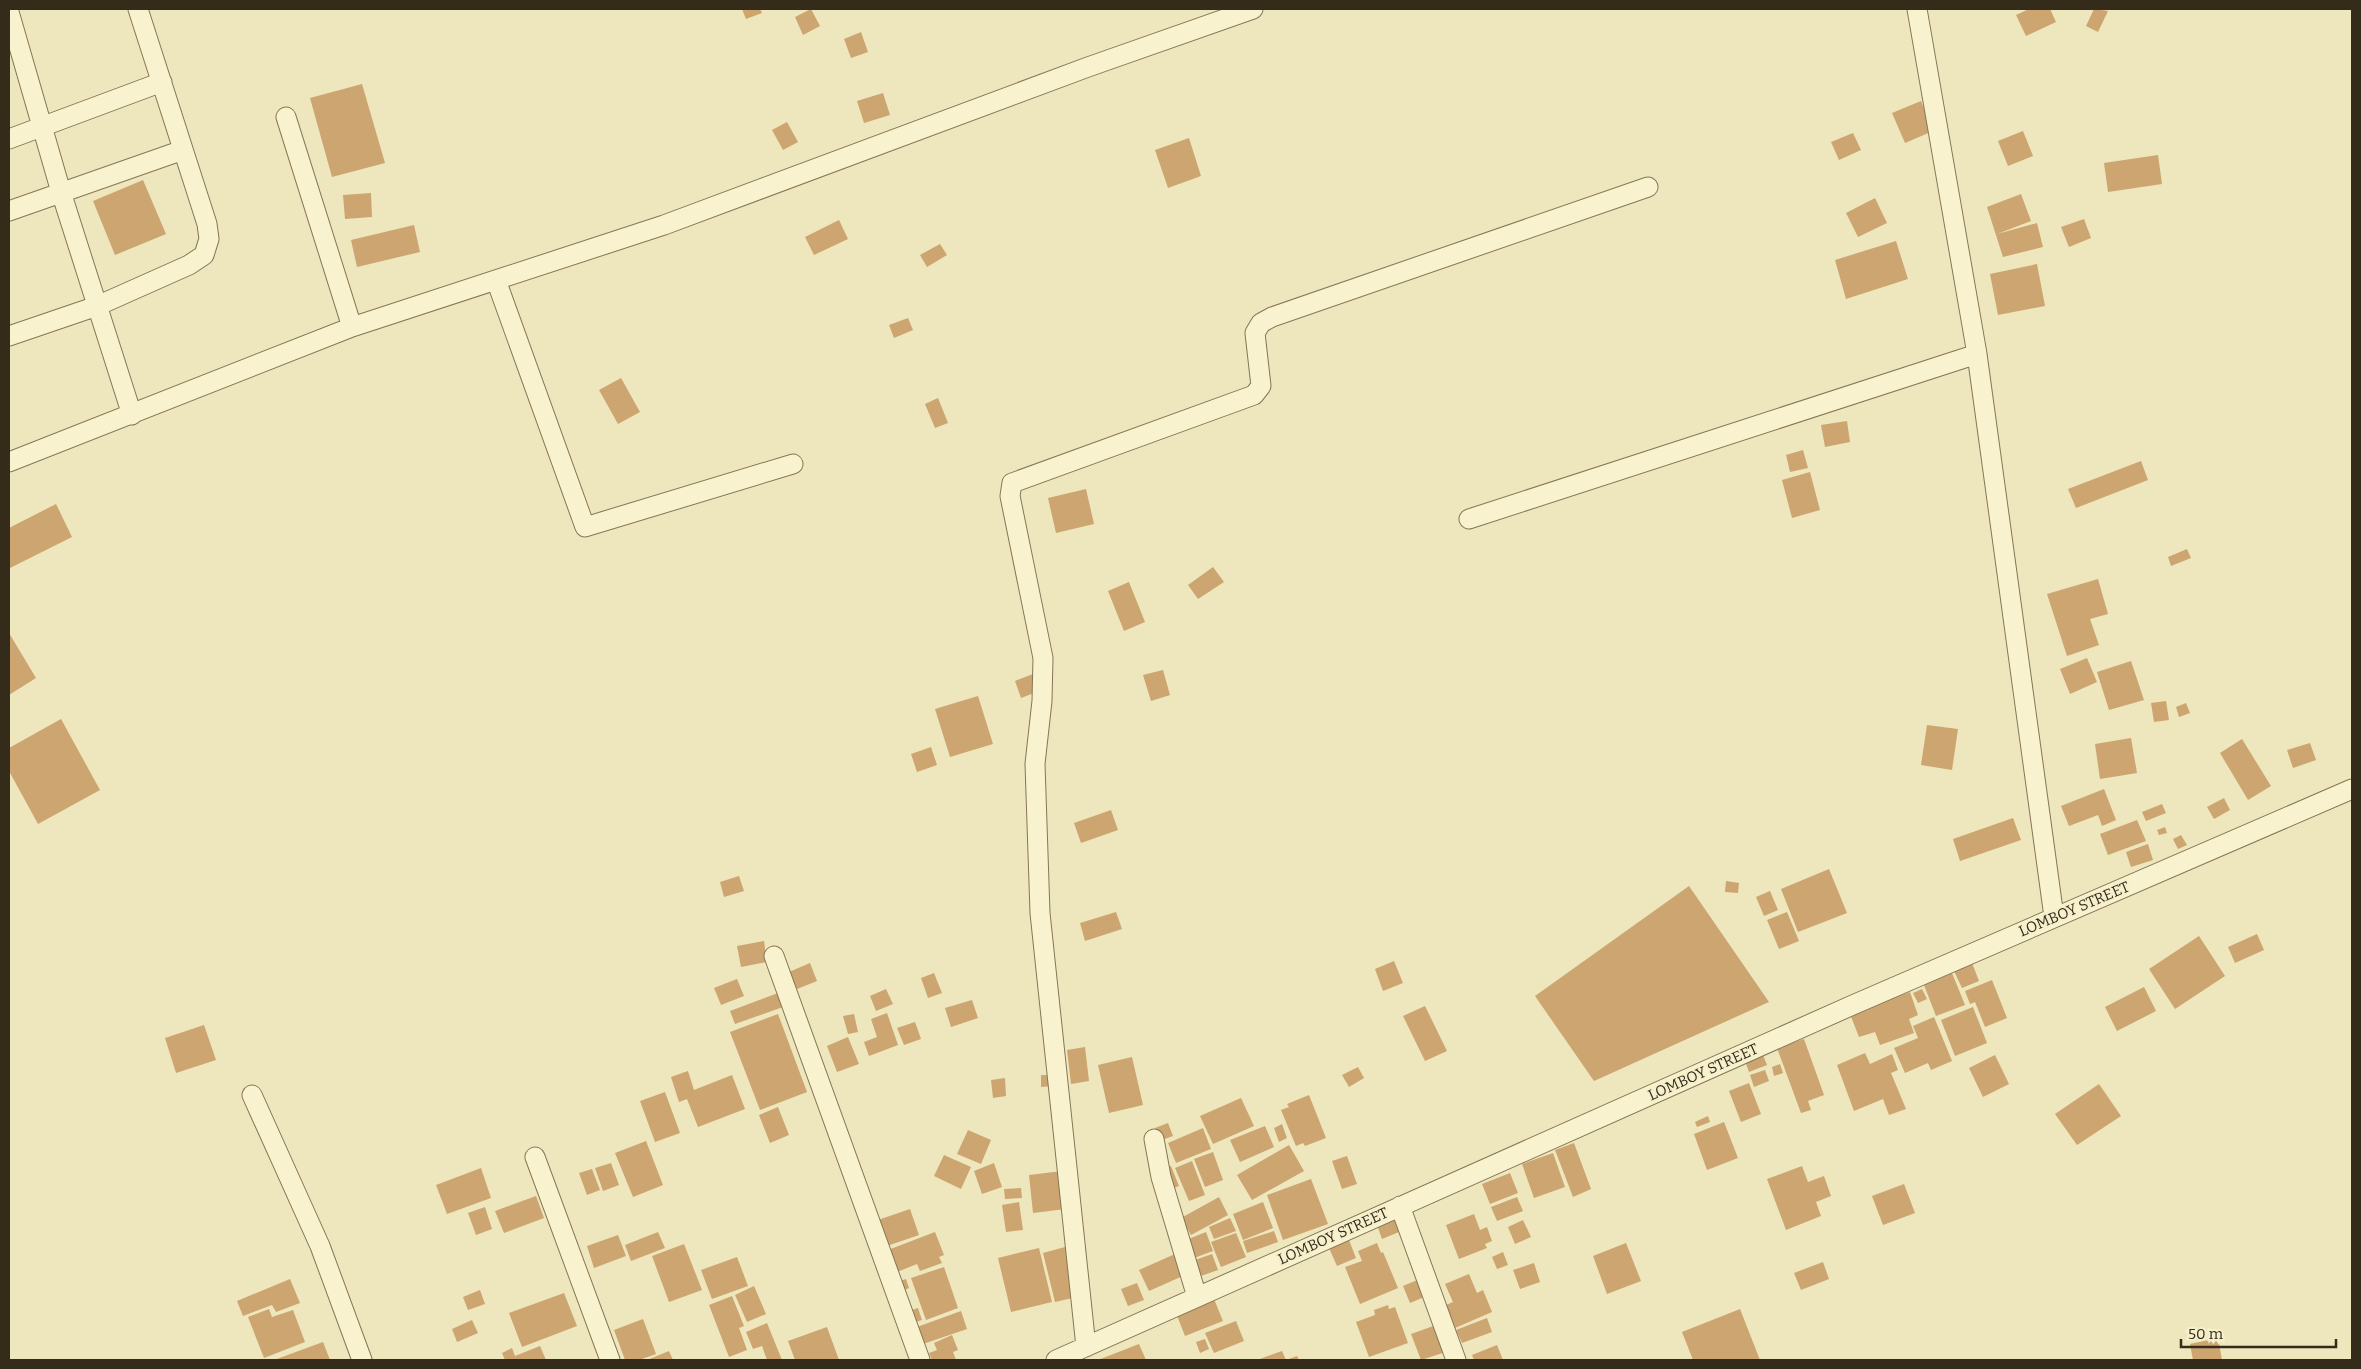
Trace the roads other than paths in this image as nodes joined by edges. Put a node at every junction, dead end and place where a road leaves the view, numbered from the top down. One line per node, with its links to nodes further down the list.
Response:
1 (138, 9): 5 (street)
2 (1253, 9): 13 (street)
3 (1917, 9): 17 (street)
4 (9, 12): 7 (street)
5 (162, 82): 7 (street); 9 (street)
6 (286, 117): 15 (street)
7 (43, 127): 8 (street); 11 (street)
8 (9, 139)
9 (183, 150): 11 (street); 14 (street)
10 (1648, 188): 30 (street)
11 (62, 192): 12 (street); 14 (street)
12 (9, 211)
13 (496, 280): 15 (street); 20 (street)
14 (97, 306): 16 (street); 18 (street)
15 (352, 327): 18 (street)
16 (9, 336)
17 (1977, 354): 21 (street); 23 (street)
18 (132, 415): 19 (street)
19 (9, 462)
20 (793, 464)
21 (1469, 519)
22 (2352, 789): 23 (street, LOMBOY STREET)
23 (2054, 917): 28 (street, LOMBOY STREET)
24 (774, 956): 33 (street)
25 (252, 1095): 31 (street)
26 (1154, 1139): 29 (street)
27 (535, 1157): 32 (street)
28 (1400, 1206): 29 (street, LOMBOY STREET); 35 (street)
29 (1197, 1297): 30 (street, LOMBOY STREET)
30 (1086, 1347): 34 (street, LOMBOY STREET)
31 (362, 1360)
32 (610, 1360)
33 (920, 1360)
34 (1056, 1360)
35 (1456, 1360)

